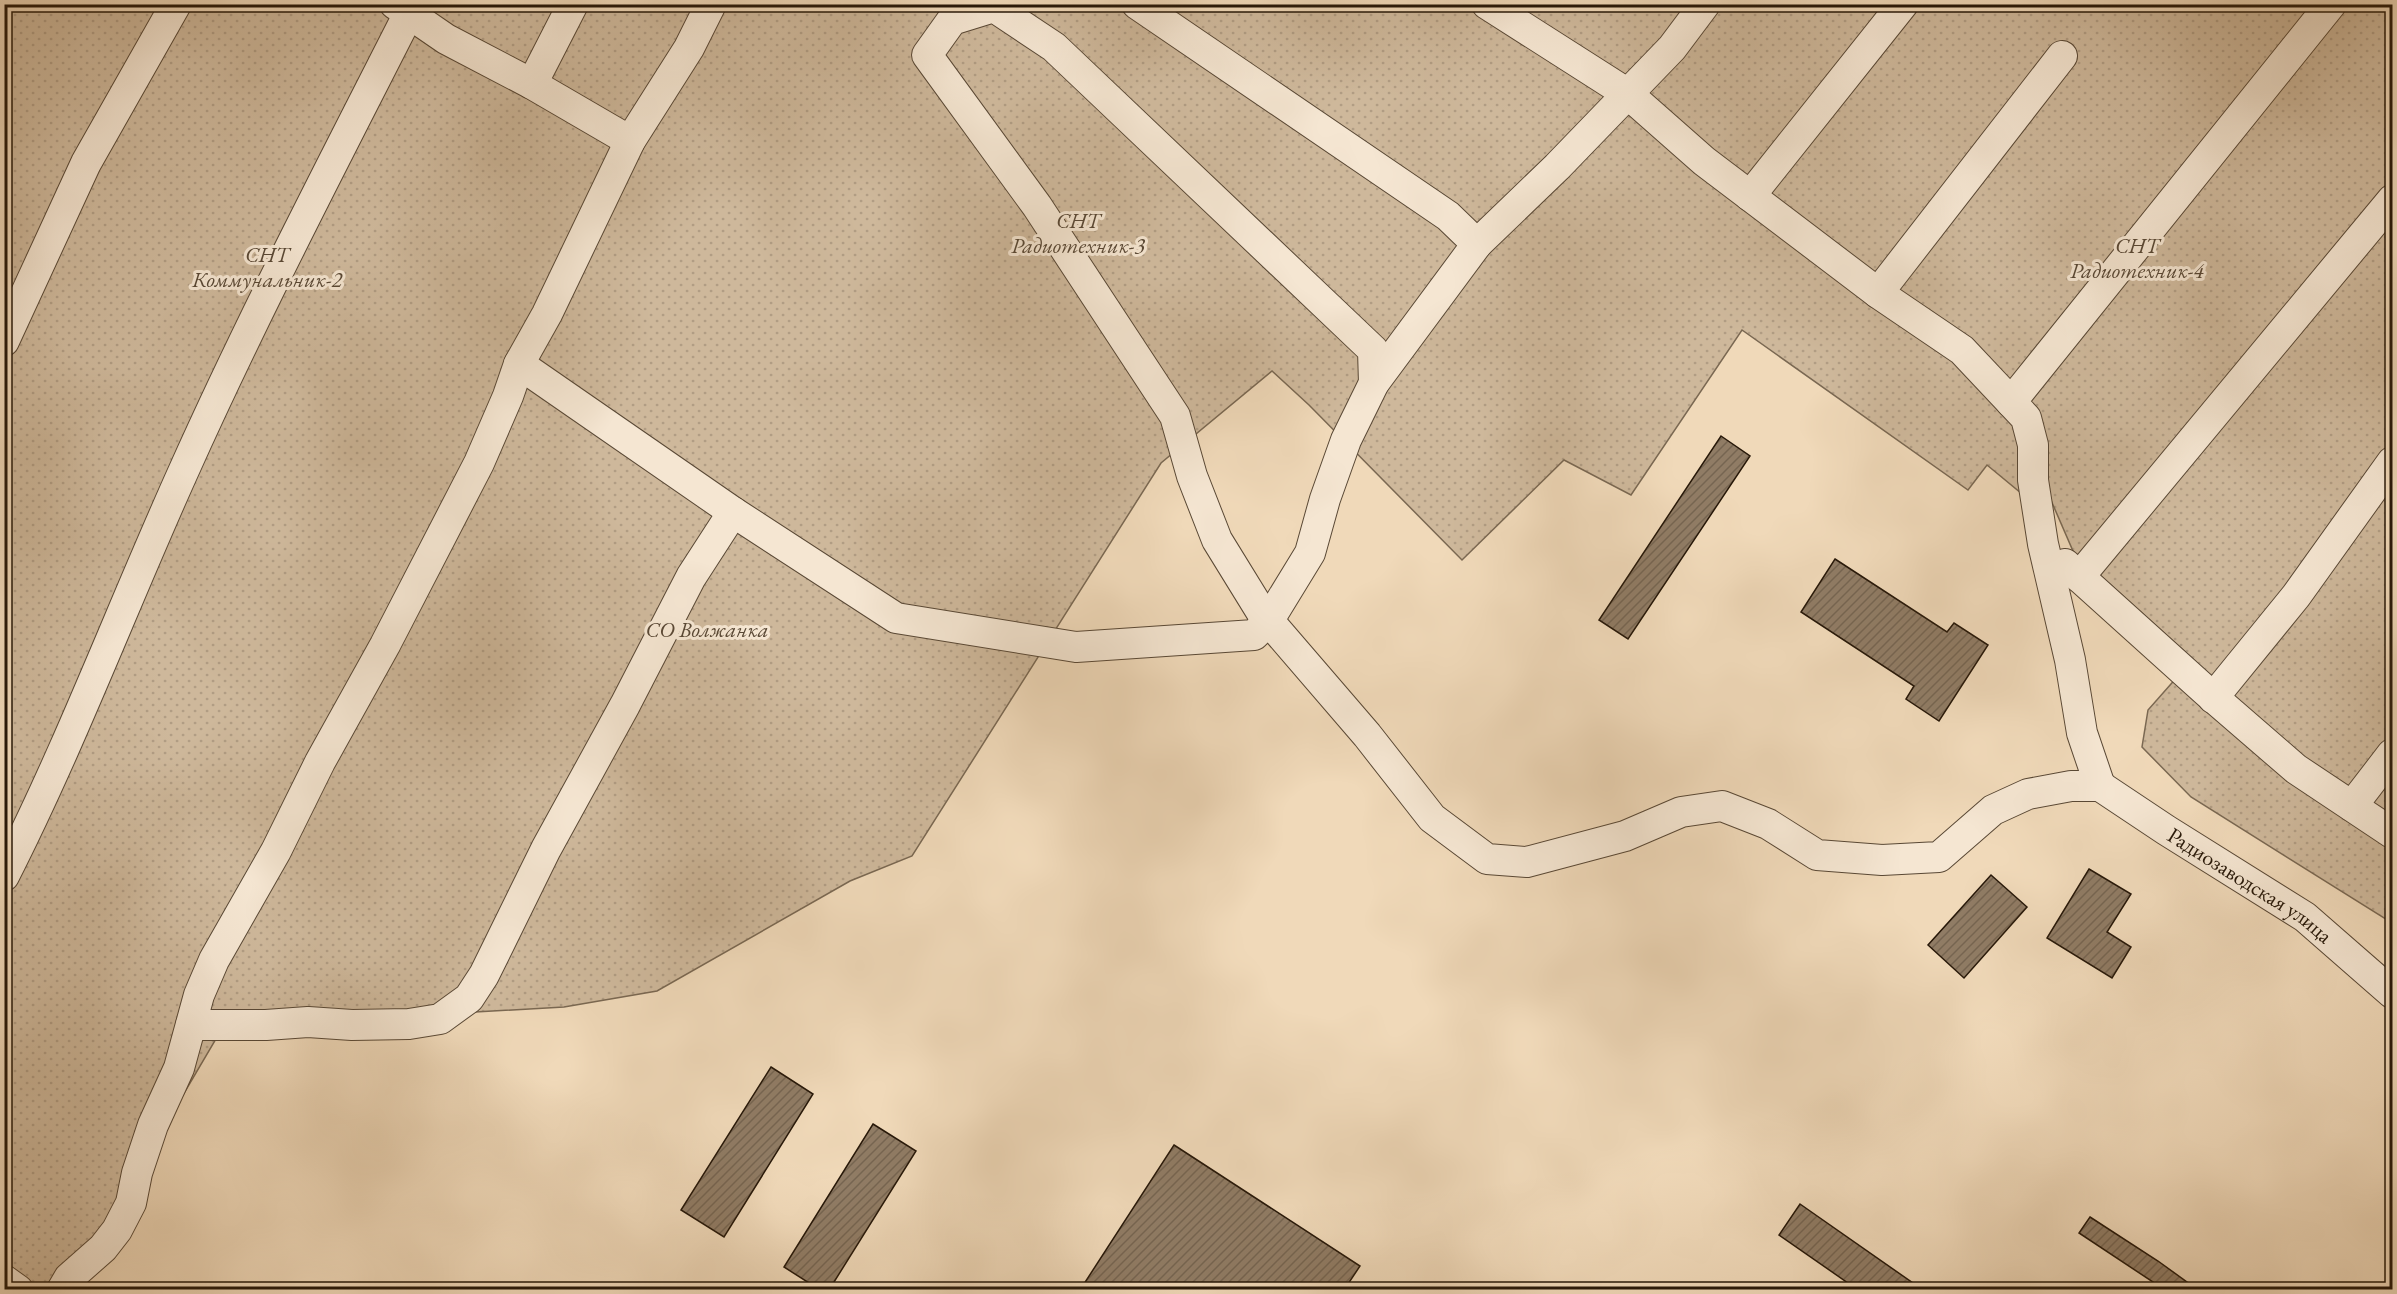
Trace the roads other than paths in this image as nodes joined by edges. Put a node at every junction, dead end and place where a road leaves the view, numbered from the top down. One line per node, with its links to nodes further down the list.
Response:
1 (176, 4): 18 (street)
2 (573, 4): 11 (street)
3 (711, 4): 13 (street)
4 (1137, 4): 16 (street)
5 (1487, 4): 12 (street)
6 (1705, 4): 12 (street)
7 (1903, 4): 14 (street)
8 (2331, 4): 21 (street)
9 (401, 10): 11 (street); 32 (street)
10 (2062, 56): 17 (street)
11 (532, 84): 13 (street)
12 (1628, 94): 14 (street); 16 (street)
13 (630, 141): 19 (street)
14 (1750, 196): 17 (street)
15 (2392, 200): 25 (street)
16 (1477, 244): 20 (street)
17 (1878, 293): 21 (street)
18 (4, 341)
19 (519, 364): 23 (street); 34 (street)
20 (1374, 383): 26 (street); 26 (street)
21 (2011, 402): 24 (street)
22 (2392, 462): 27 (street)
23 (733, 512): 26 (street); 34 (street)
24 (2043, 544): 25 (street); 29 (street)
25 (2079, 577): 27 (street)
26 (1269, 621): 29 (street)
27 (2213, 698): 30 (street)
28 (2392, 754): 30 (street)
29 (2100, 786): 33 (street, Радиозаводская улица)
30 (2352, 806): 31 (street)
31 (2392, 833)
32 (4, 876)
33 (2392, 993)
34 (191, 1025): 35 (street)
35 (62, 1290)

